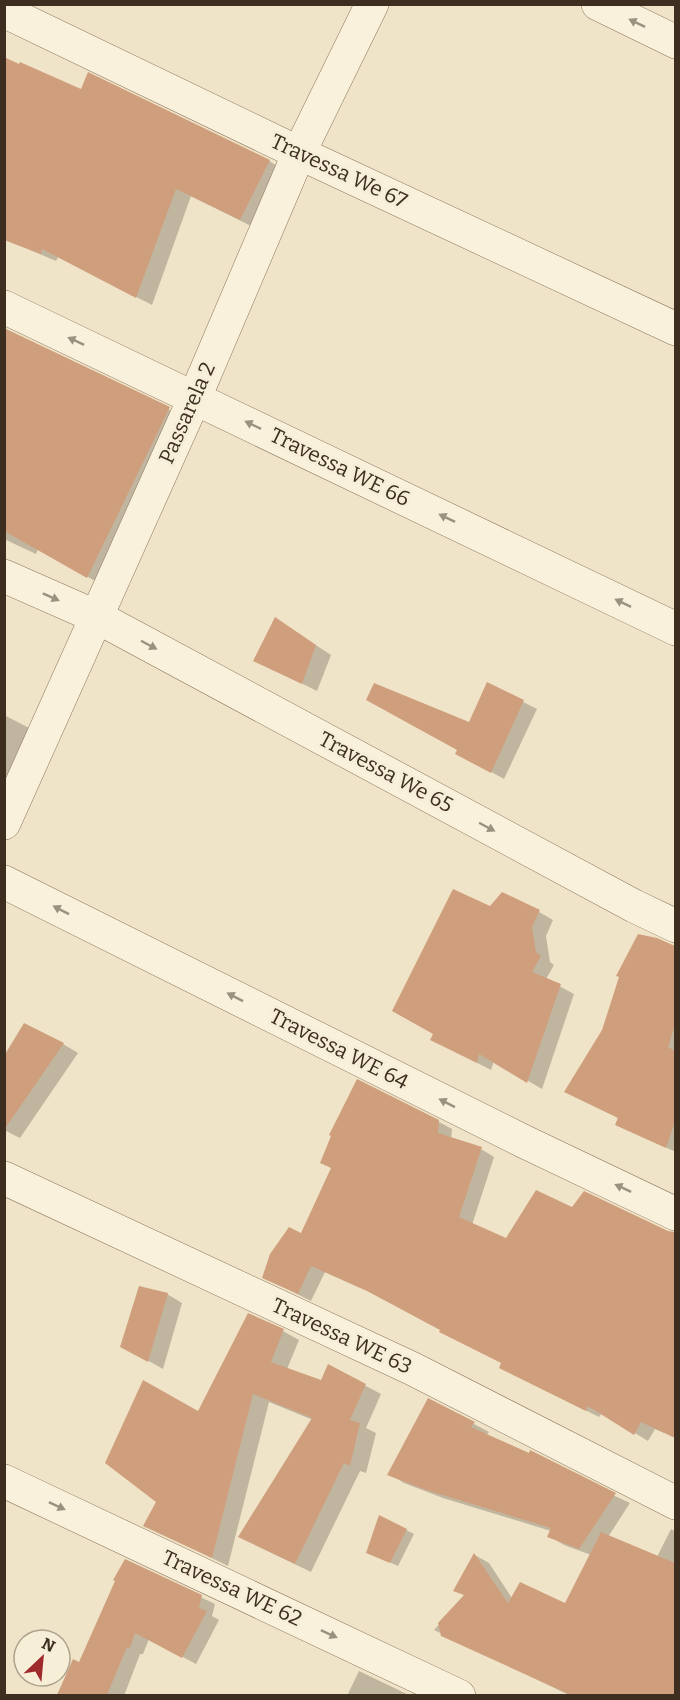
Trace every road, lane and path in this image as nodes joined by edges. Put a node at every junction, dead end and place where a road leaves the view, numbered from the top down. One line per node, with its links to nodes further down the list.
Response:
1 (372, 4): 5 (street, Passarela 2)
2 (598, 4): 4 (street, one-way to 2)
3 (4, 11): 5 (street, Travessa We 67)
4 (675, 42)
5 (299, 153): 7 (street, Travessa We 67); 8 (street, Passarela 2)
6 (4, 307): 8 (street, Travessa WE 66, one-way to 6)
7 (675, 329)
8 (195, 397): 10 (street, Passarela 2); 11 (street, Travessa WE 66, one-way to 8)
9 (4, 576): 10 (street, one-way to 10)
10 (98, 617): 12 (street, Passarela 2); 14 (street, Travessa We 65, one-way to 14)
11 (675, 629)
12 (4, 823)
13 (4, 882): 16 (street, Travessa WE 64, one-way to 13)
14 (675, 926)
15 (4, 1178): 18 (street, Travessa WE 63)
16 (675, 1214)
17 (4, 1481): 19 (street, Travessa WE 62, one-way to 19)
18 (675, 1503)
19 (459, 1695)

